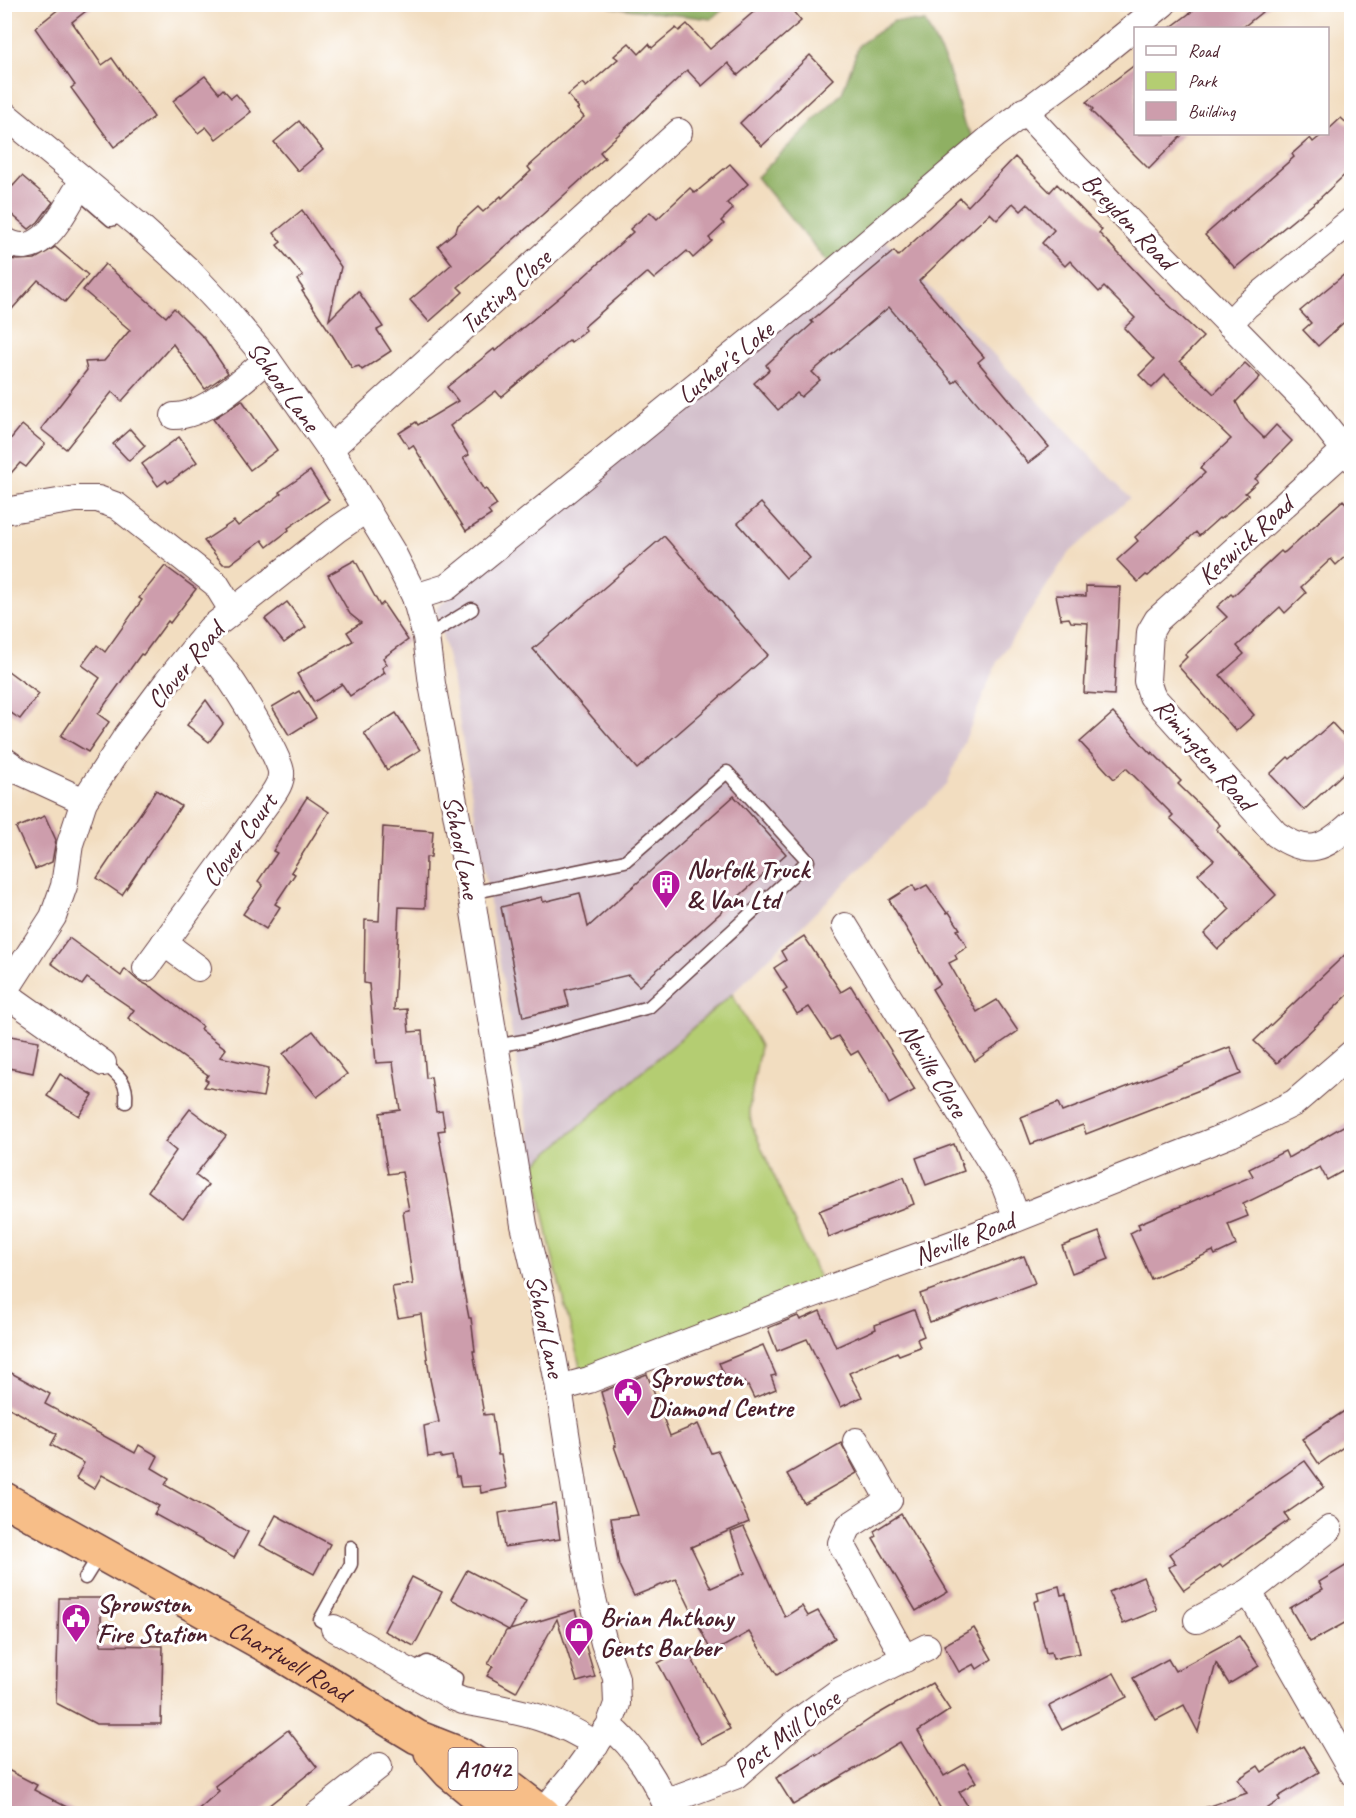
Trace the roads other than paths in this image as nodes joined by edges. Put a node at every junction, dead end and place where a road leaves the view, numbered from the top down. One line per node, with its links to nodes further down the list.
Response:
1 (1163, 4): 3 (street)
2 (1134, 27): 4 (street)
3 (1135, 27)
4 (1024, 111): 12 (street, Breydon Road); 19 (street, Lusher's Loke)
5 (4, 114): 7 (street, School Lane)
6 (679, 132): 15 (street, Tusting Close)
7 (33, 138): 8 (lane); 9 (street, School Lane)
8 (77, 190): 9 (lane); 11 (street)
9 (126, 214): 13 (street, School Lane)
10 (1352, 220): 12 (street)
11 (4, 240)
12 (1229, 324): 16 (street, Breydon Road)
13 (267, 359): 14 (street); 15 (street, School Lane)
14 (174, 416)
15 (330, 449): 17 (street, School Lane)
16 (1348, 455): 22 (street, Keswick Road)
17 (367, 509): 19 (street, School Lane); 21 (street, Clover Road)
18 (4, 511): 21 (street)
19 (415, 597): 23 (street, School Lane)
20 (472, 609): 23 (lane)
21 (232, 610): 24 (street, Clover Road)
22 (1150, 632): 27 (street, Rimington Road)
23 (426, 637): 28 (street, School Lane)
24 (197, 645): 26 (street, Clover Road); 30 (street, Clover Court)
25 (4, 760): 26 (street)
26 (84, 801): 35 (street, Clover Road)
27 (1352, 823)
28 (471, 893): 33 (street, School Lane); 33 (lane)
29 (845, 926): 37 (street, Neville Close)
30 (164, 943): 31 (street, Clover Court); 32 (street)
31 (146, 968)
32 (198, 968)
33 (495, 1046): 38 (street, School Lane)
34 (1352, 1053): 37 (street, Neville Road)
35 (103, 1063): 36 (lane)
36 (126, 1101)
37 (1017, 1218): 38 (street, Neville Road)
38 (559, 1388): 46 (street, School Lane)
39 (856, 1441): 50 (street, Post Mill Close)
40 (4, 1499): 47 (highway, Chartwell Road / A1042)
41 (1329, 1529): 43 (street)
42 (351, 1547): 45 (lane)
43 (1249, 1592): 44 (street); 49 (street)
44 (1197, 1620)
45 (334, 1628): 46 (street)
46 (602, 1735): 50 (street); 51 (street, School Lane)
47 (417, 1737): 51 (highway, Chartwell Road / A1042); 53 (highway, Chartwell Road / A1042)
48 (380, 1766): 52 (street)
49 (1352, 1772)
50 (667, 1808)
51 (543, 1813)
52 (318, 1814)
53 (500, 1814)

